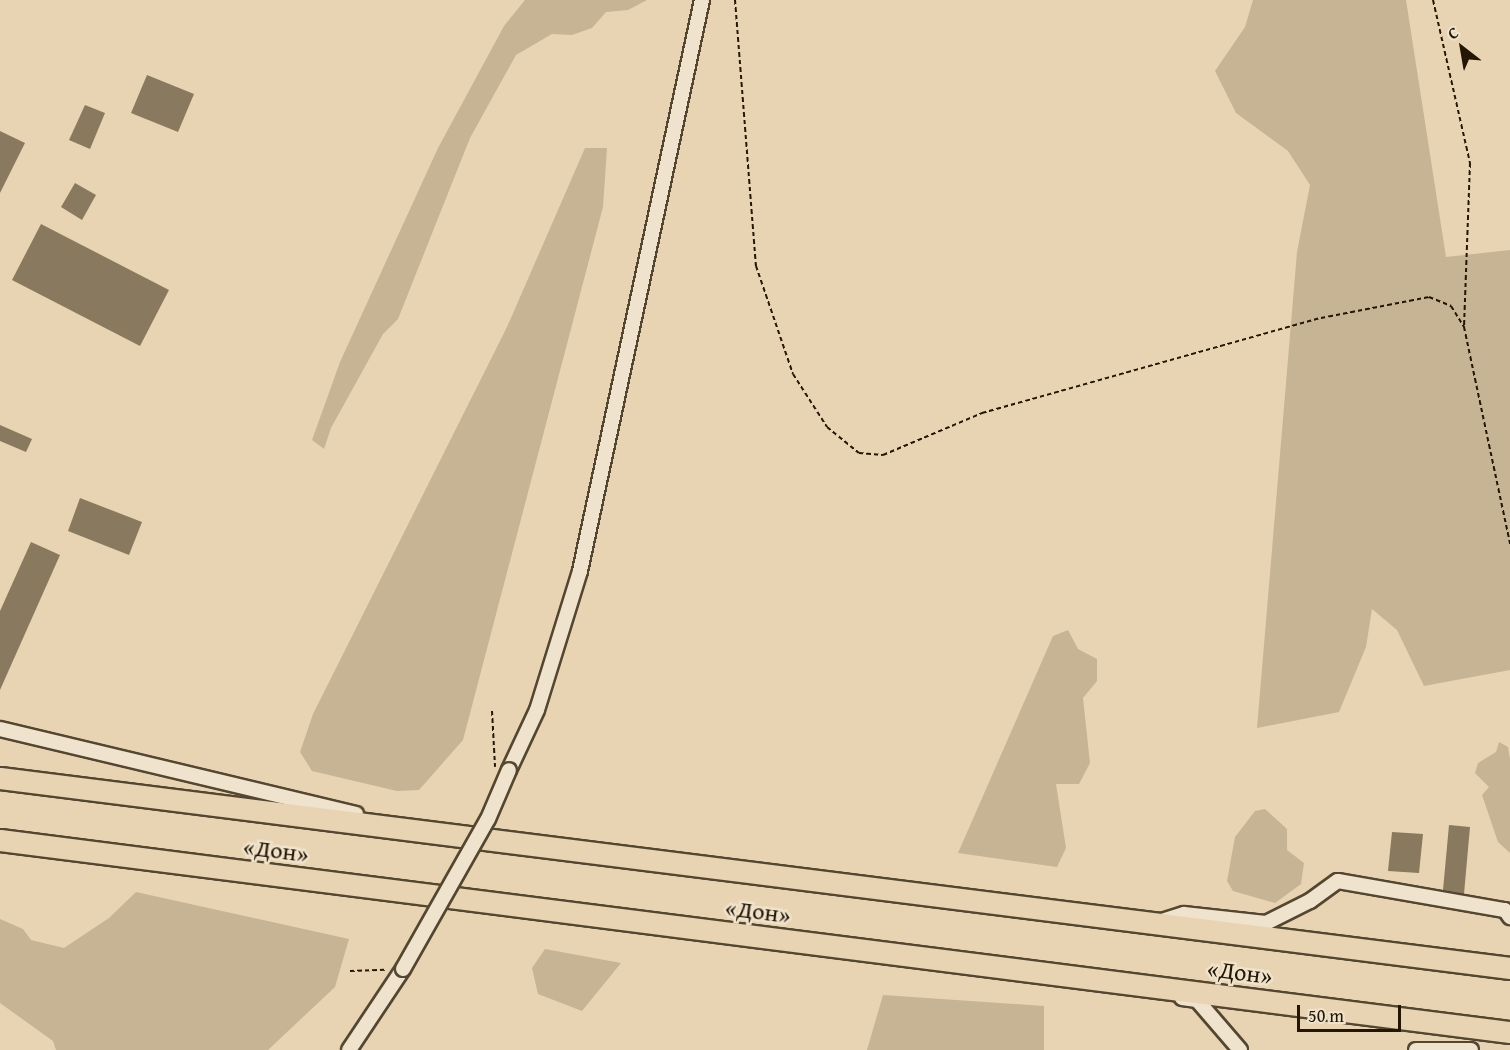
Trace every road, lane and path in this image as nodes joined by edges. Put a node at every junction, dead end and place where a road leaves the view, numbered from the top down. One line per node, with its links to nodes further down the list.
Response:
1 (702, 0): 8 (street)
2 (735, 0): 4 (path)
3 (1433, 0): 4 (path)
4 (1464, 327): 5 (path)
5 (1510, 544)
6 (492, 711): 8 (path)
7 (0, 729): 10 (street)
8 (509, 770): 15 (street, bridge)
9 (0, 778): 10 (highway, «Дон»)
10 (436, 833): 13 (highway, «Дон»)
11 (0, 840): 17 (highway, «Дон»)
12 (1510, 917): 13 (street)
13 (1154, 924): 14 (highway, «Дон»)
14 (1510, 968)
15 (403, 969): 16 (path); 19 (street)
16 (350, 971)
17 (1066, 975): 18 (highway, «Дон»); 20 (street)
18 (1510, 1032)
19 (349, 1050)
20 (1240, 1050)
21 (1416, 1050): 22 (street)
22 (1471, 1050)

